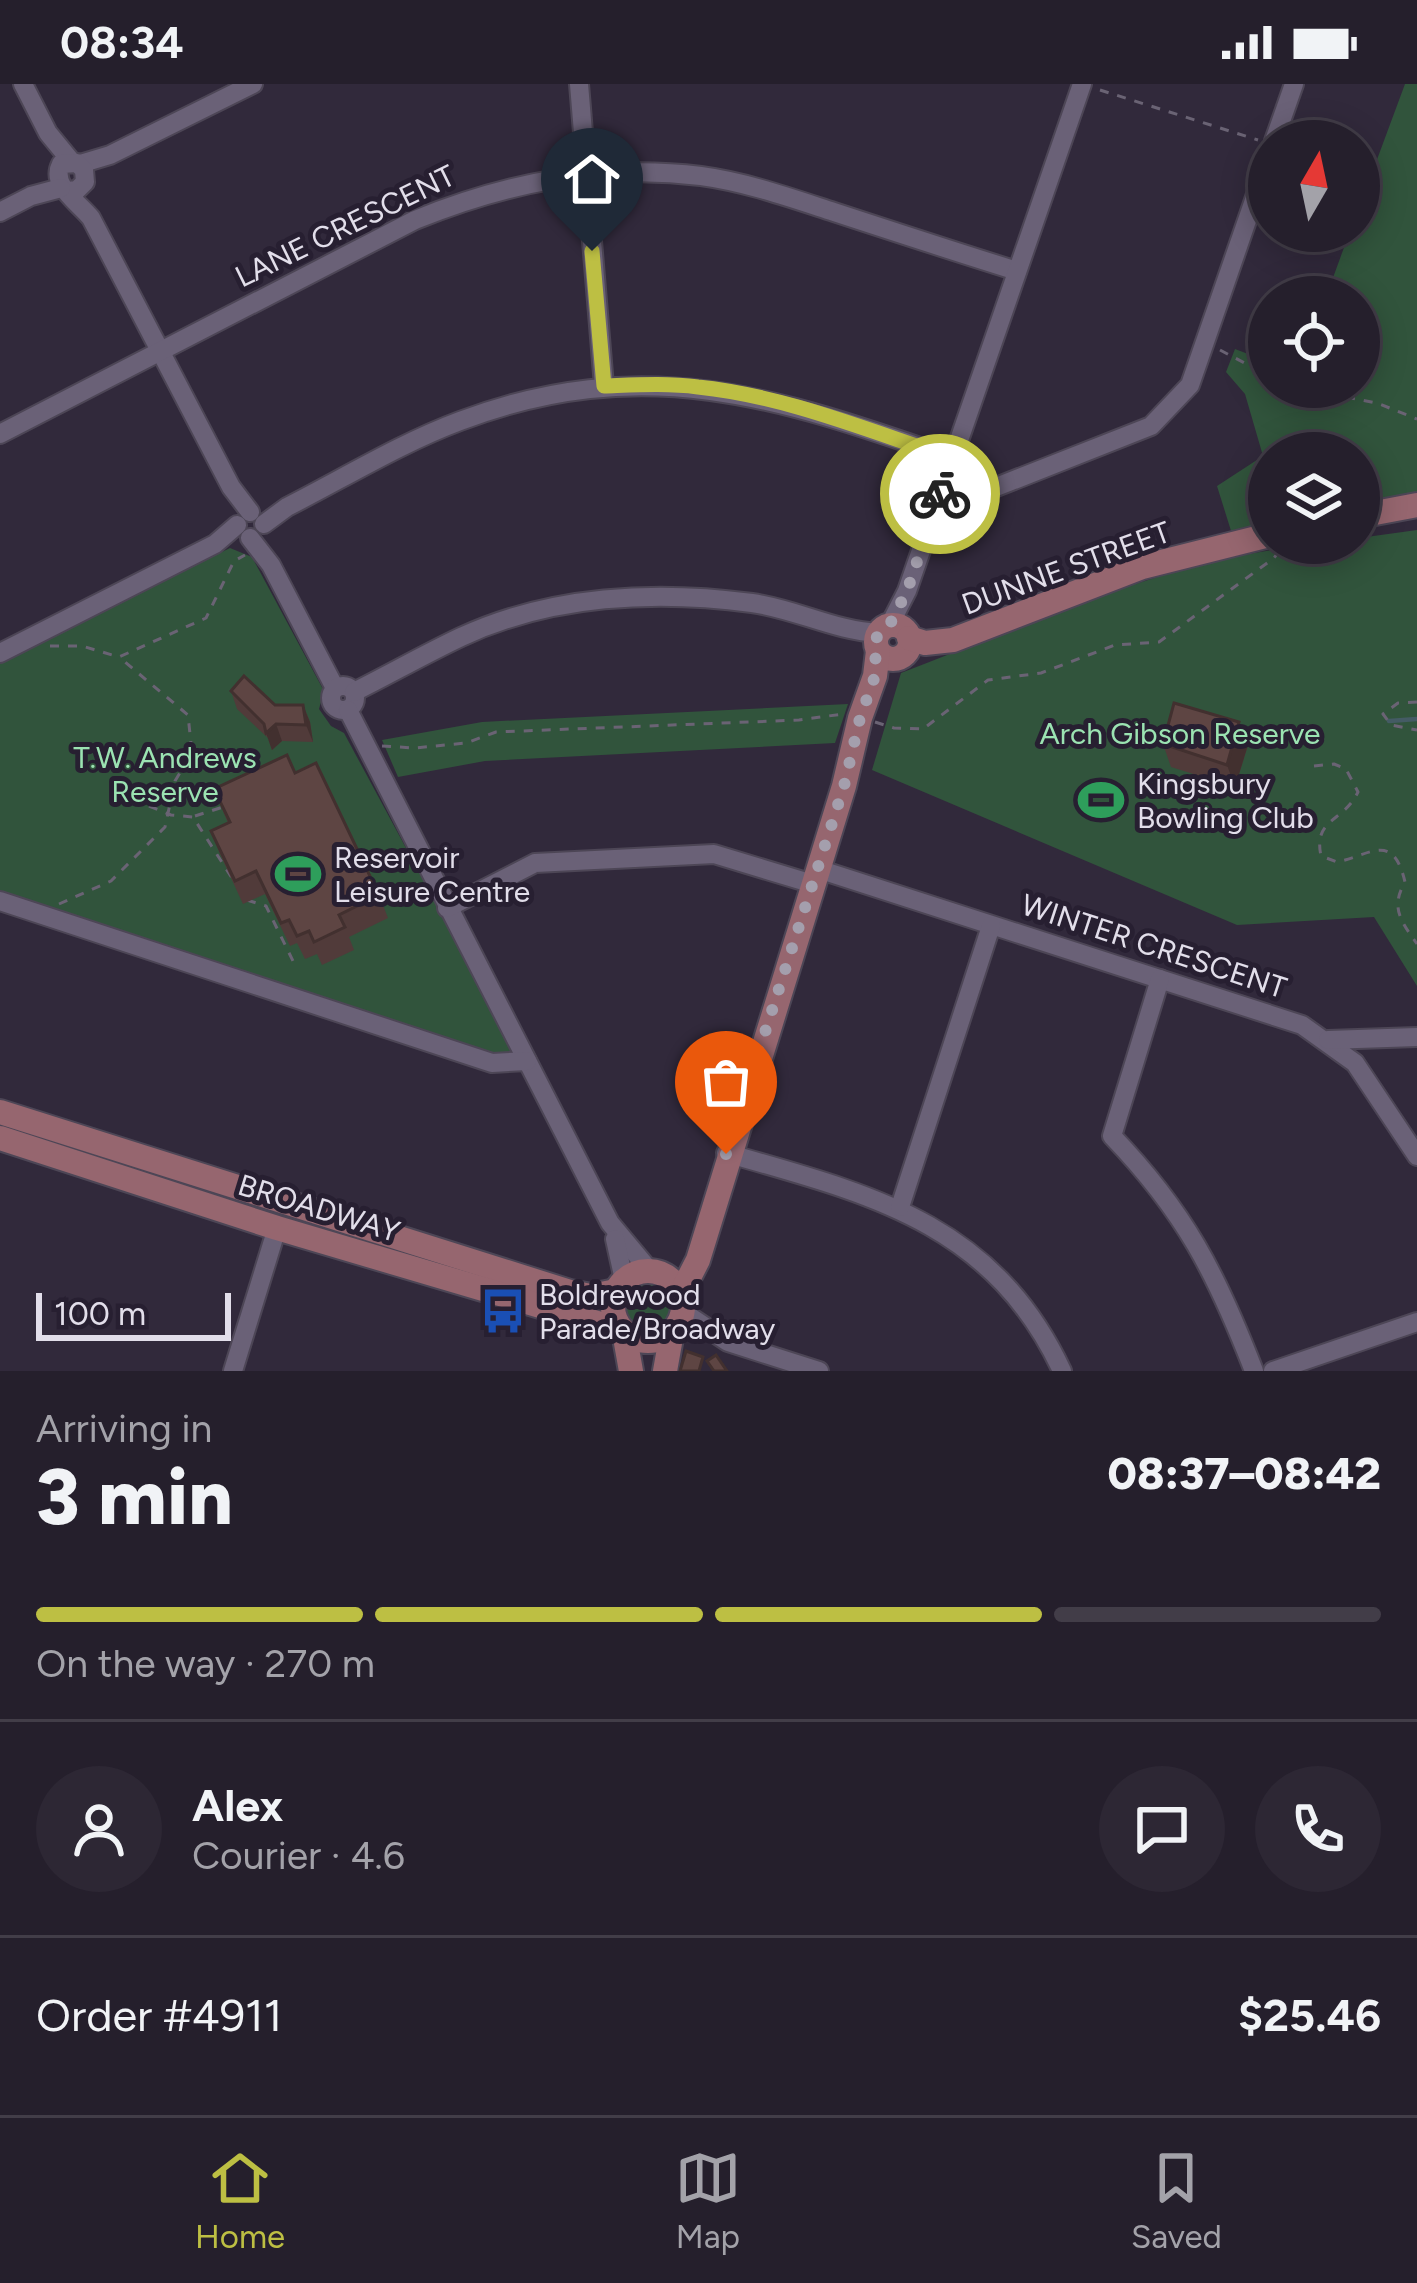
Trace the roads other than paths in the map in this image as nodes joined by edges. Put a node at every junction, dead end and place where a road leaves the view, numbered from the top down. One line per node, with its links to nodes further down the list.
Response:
1 (23, 84): 8 (street)
2 (253, 84): 8 (street)
3 (579, 84): 7 (street)
4 (1294, 84): 6 (street)
5 (1084, 86): 11 (street)
6 (1279, 120)
7 (586, 174): 11 (street, LANE CRESCENT); 12 (street, LANE CRESCENT); 13 (street)
8 (70, 176): 10 (street); 12 (street)
9 (1248, 207): 16 (street)
10 (0, 212)
11 (1017, 271): 15 (street)
12 (161, 350): 14 (street, LANE CRESCENT); 19 (street)
13 (604, 386): 15 (street); 19 (street)
14 (0, 434)
15 (952, 458): 16 (street)
16 (942, 488): 21 (street)
17 (1417, 505): 18 (main road)
18 (1380, 513)
19 (251, 527): 22 (street); 23 (street)
20 (1248, 540): 21 (main road, DUNNE STREET)
21 (891, 642): 23 (street); 24 (main road)
22 (0, 653)
23 (346, 697): 26 (street)
24 (816, 877): 26 (street, WINTER CRESCENT); 27 (street, WINTER CRESCENT); 36 (main road)
25 (0, 901): 32 (street)
26 (447, 908): 30 (street)
27 (992, 926): 28 (street, WINTER CRESCENT); 38 (street)
28 (1160, 979): 31 (street, WINTER CRESCENT); 53 (street)
29 (1417, 1037): 31 (street)
30 (516, 1038): 32 (street); 33 (street)
31 (1328, 1040): 37 (street, WINTER CRESCENT)
32 (472, 1053): 33 (street)
33 (527, 1061): 39 (street)
34 (0, 1112): 41 (main road, BROADWAY)
35 (0, 1138): 40 (main road, BROADWAY)
36 (729, 1150): 38 (street); 43 (main road); 45 (main road)
37 (1417, 1156)
38 (900, 1208): 52 (street)
39 (610, 1223): 43 (street); 44 (street)
40 (277, 1228): 42 (main road, BROADWAY); 48 (street)
41 (405, 1240): 42 (main road); 44 (main road, BROADWAY)
42 (412, 1268): 47 (main road, BROADWAY)
43 (654, 1272): 44 (main road); 45 (main road)
44 (620, 1286): 47 (main road)
45 (677, 1317): 47 (main road); 50 (main road); 51 (street)
46 (1417, 1322): 54 (street)
47 (622, 1331): 49 (main road)
48 (233, 1371)
49 (631, 1371)
50 (665, 1371)
51 (819, 1371)
52 (1062, 1371)
53 (1254, 1371)
54 (1273, 1371)

